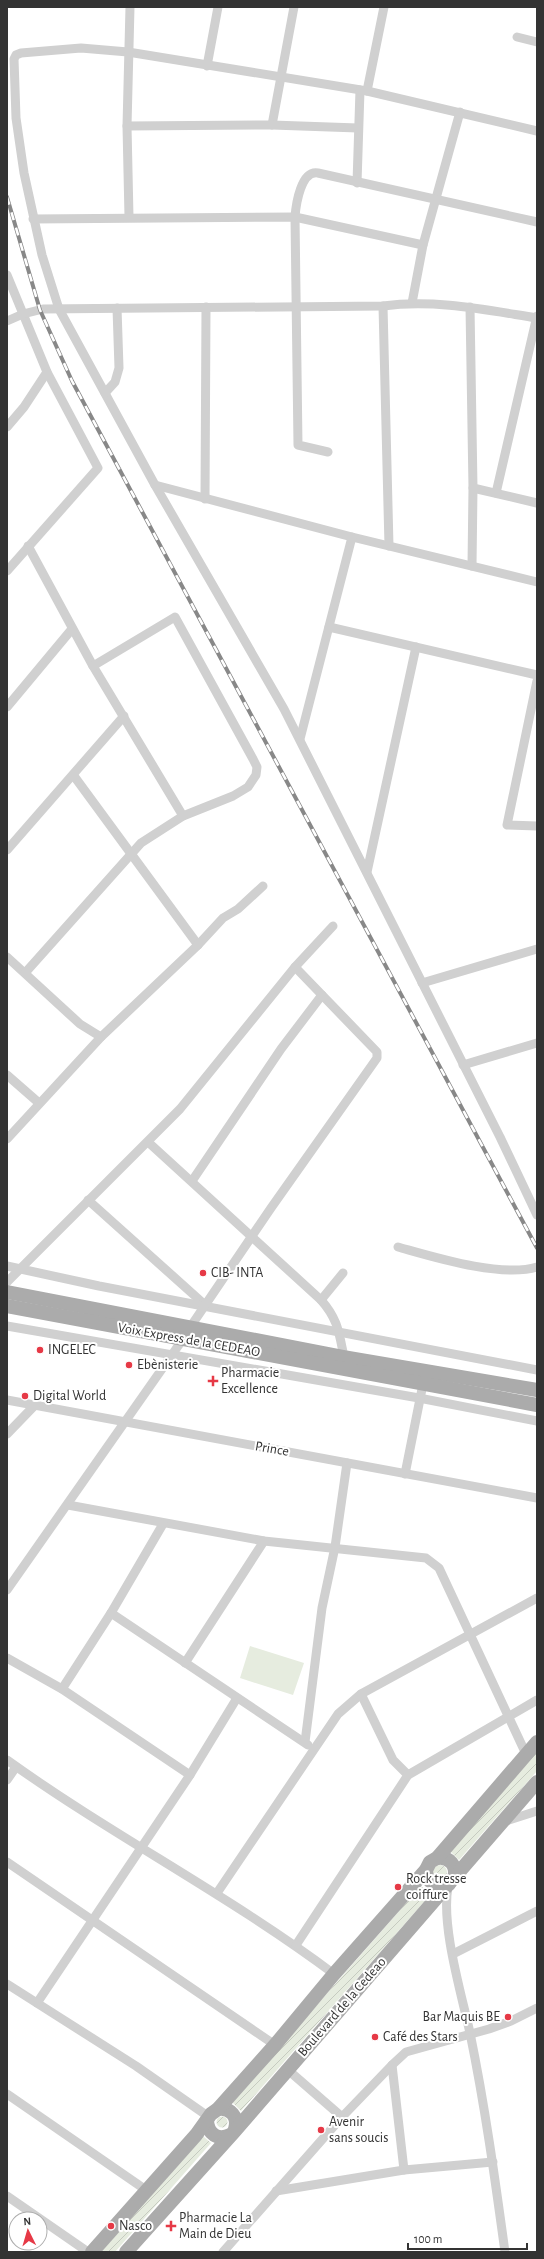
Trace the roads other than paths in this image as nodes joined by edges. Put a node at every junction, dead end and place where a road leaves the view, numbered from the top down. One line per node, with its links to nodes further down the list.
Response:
1 (130, 7): 7 (street)
2 (218, 7): 8 (street)
3 (294, 7): 9 (street)
4 (384, 7): 10 (street)
5 (517, 37): 6 (street)
6 (537, 42)
7 (128, 52): 8 (street); 13 (street); 20 (street)
8 (207, 66): 9 (street)
9 (280, 78): 10 (street); 12 (street)
10 (364, 91): 11 (street); 14 (street)
11 (460, 112): 15 (street); 17 (street)
12 (272, 125): 13 (street); 14 (street)
13 (128, 126): 18 (street)
14 (358, 128): 16 (street)
15 (537, 131)
16 (358, 183): 17 (street); 19 (street)
17 (436, 200): 21 (street); 22 (street)
18 (129, 217): 19 (street); 20 (street)
19 (295, 217): 22 (street); 27 (street)
20 (33, 219): 30 (street)
21 (537, 222)
22 (423, 245): 24 (street)
23 (7, 275): 31 (street)
24 (412, 303): 25 (street); 28 (street)
25 (383, 306): 27 (street); 45 (street)
26 (206, 307): 27 (street); 29 (street); 41 (street)
27 (297, 307): 37 (street)
28 (470, 307): 32 (street); 39 (street)
29 (117, 308): 30 (street); 35 (street)
30 (59, 309): 31 (street); 35 (street)
31 (23, 314): 33 (street); 34 (street)
32 (537, 317): 40 (street)
33 (7, 321)
34 (47, 372): 36 (street); 44 (street)
35 (105, 394): 38 (street)
36 (7, 427)
37 (328, 452)
38 (155, 486): 41 (street); 57 (street)
39 (473, 488): 40 (street); 46 (street)
40 (496, 493): 42 (street)
41 (205, 498): 43 (street)
42 (537, 503)
43 (352, 538): 45 (street); 49 (street)
44 (28, 546): 47 (street); 50 (street)
45 (389, 546): 46 (street)
46 (472, 566): 48 (street)
47 (7, 571)
48 (537, 582)
49 (329, 627): 51 (street); 57 (street)
50 (72, 629): 52 (street); 55 (street)
51 (416, 647): 53 (street); 63 (street)
52 (93, 666): 56 (street); 59 (street)
53 (537, 675)
54 (537, 681): 60 (street)
55 (7, 707)
56 (124, 716): 58 (street); 59 (street)
57 (300, 739): 63 (street)
58 (74, 776): 61 (street); 62 (street)
59 (183, 816): 62 (street)
60 (537, 826)
61 (7, 850)
62 (130, 853): 66 (street); 70 (street)
63 (367, 872): 71 (street)
64 (263, 886): 66 (street)
65 (333, 926): 69 (street)
66 (198, 945): 73 (street)
67 (537, 949): 71 (street)
68 (7, 958): 70 (street)
69 (295, 967): 72 (street); 79 (street)
70 (25, 973): 73 (street)
71 (422, 983): 75 (street)
72 (322, 995): 80 (street); 83 (street)
73 (101, 1037): 77 (street)
74 (537, 1043): 75 (street)
75 (463, 1065): 82 (street)
76 (7, 1075): 77 (street)
77 (40, 1103): 78 (street)
78 (7, 1139)
79 (148, 1142): 80 (street); 81 (street)
80 (192, 1181): 83 (street)
81 (88, 1200): 87 (street); 92 (street)
82 (537, 1215)
83 (253, 1236): 91 (street); 92 (street)
84 (398, 1247): 86 (street)
85 (7, 1266): 87 (street)
86 (537, 1267)
87 (20, 1268): 89 (street); 92 (street)
88 (343, 1273): 91 (street)
89 (7, 1282)
90 (7, 1292): 95 (main road)
91 (321, 1300): 96 (street)
92 (205, 1305): 95 (street); 96 (street)
93 (7, 1306): 97 (main road, Voix Express de la CEDEAO)
94 (7, 1326): 98 (street)
95 (191, 1326): 99 (main road)
96 (339, 1331): 99 (street); 100 (street)
97 (182, 1339): 98 (street); 101 (main road, Voix Express de la CEDEAO)
98 (171, 1354): 103 (street); 108 (street)
99 (344, 1357): 102 (main road)
100 (537, 1370)
101 (423, 1384): 103 (street); 106 (main road, Voix Express de la CEDEAO)
102 (537, 1390)
103 (419, 1398): 107 (street); 111 (street)
104 (7, 1400): 105 (street, Prince)
105 (35, 1405): 108 (street, Prince); 109 (street)
106 (537, 1405)
107 (537, 1421)
108 (125, 1422): 110 (street, Prince); 113 (street)
109 (7, 1434)
110 (347, 1463): 111 (street, Prince); 116 (street)
111 (405, 1474): 112 (street, Prince)
112 (537, 1498)
113 (68, 1505): 114 (street); 117 (street)
114 (163, 1524): 115 (street); 119 (street)
115 (264, 1541): 116 (street); 122 (street)
116 (335, 1547): 120 (street); 128 (street)
117 (7, 1590)
118 (537, 1598): 120 (street)
119 (111, 1613): 122 (street); 123 (street)
120 (470, 1634): 124 (street); 127 (street)
121 (7, 1658): 123 (street)
122 (185, 1663): 125 (street)
123 (62, 1689): 134 (street)
124 (361, 1694): 130 (street); 135 (street)
125 (237, 1698): 128 (street); 134 (street)
126 (537, 1700): 127 (street)
127 (508, 1716): 131 (street); 135 (street)
128 (305, 1742): 130 (street)
129 (537, 1742): 131 (main road, Boulevard de la Cedeao)
130 (315, 1750): 145 (street)
131 (526, 1754): 141 (main road, Boulevard de la Cedeao)
132 (7, 1760): 133 (street)
133 (16, 1767): 136 (street); 140 (street)
134 (190, 1775): 140 (street)
135 (408, 1775): 148 (street)
136 (7, 1780)
137 (537, 1782): 139 (main road, Boulevard de la Cedeao)
138 (537, 1811): 139 (street)
139 (502, 1823): 144 (main road, Boulevard de la Cedeao)
140 (141, 1847): 145 (street); 147 (street)
141 (437, 1858): 143 (main road, Boulevard de la Cedeao); 144 (main road)
142 (7, 1862): 147 (street)
143 (426, 1870): 144 (main road); 150 (main road, Boulevard de la Cedeao)
144 (451, 1881): 149 (street); 157 (main road, Boulevard de la Cedeao)
145 (217, 1893): 148 (street)
146 (537, 1911): 149 (street)
147 (93, 1921): 152 (street); 155 (street)
148 (296, 1945): 150 (street)
149 (453, 1954): 154 (street)
150 (334, 1974): 155 (main road, Boulevard de la Cedeao)
151 (9, 1989): 152 (street)
152 (37, 2002): 159 (street)
153 (537, 2008): 154 (street)
154 (470, 2034): 156 (street); 162 (street)
155 (275, 2045): 159 (main road, Boulevard de la Cedeao)
156 (392, 2065): 160 (street); 163 (street)
157 (288, 2070): 160 (street); 161 (main road, Boulevard de la Cedeao)
158 (7, 2094): 164 (street)
159 (211, 2116): 161 (main road); 161 (main road); 164 (main road, Boulevard de la Cedeao)
160 (342, 2117): 165 (street)
161 (233, 2132): 169 (main road, Boulevard de la Cedeao)
162 (493, 2162): 163 (street); 171 (street)
163 (404, 2170): 165 (street)
164 (146, 2190): 168 (main road, Boulevard de la Cedeao)
165 (276, 2191): 170 (street)
166 (9, 2200): 167 (street)
167 (88, 2252)
168 (92, 2252)
169 (126, 2252)
170 (223, 2252)
171 (505, 2252)

